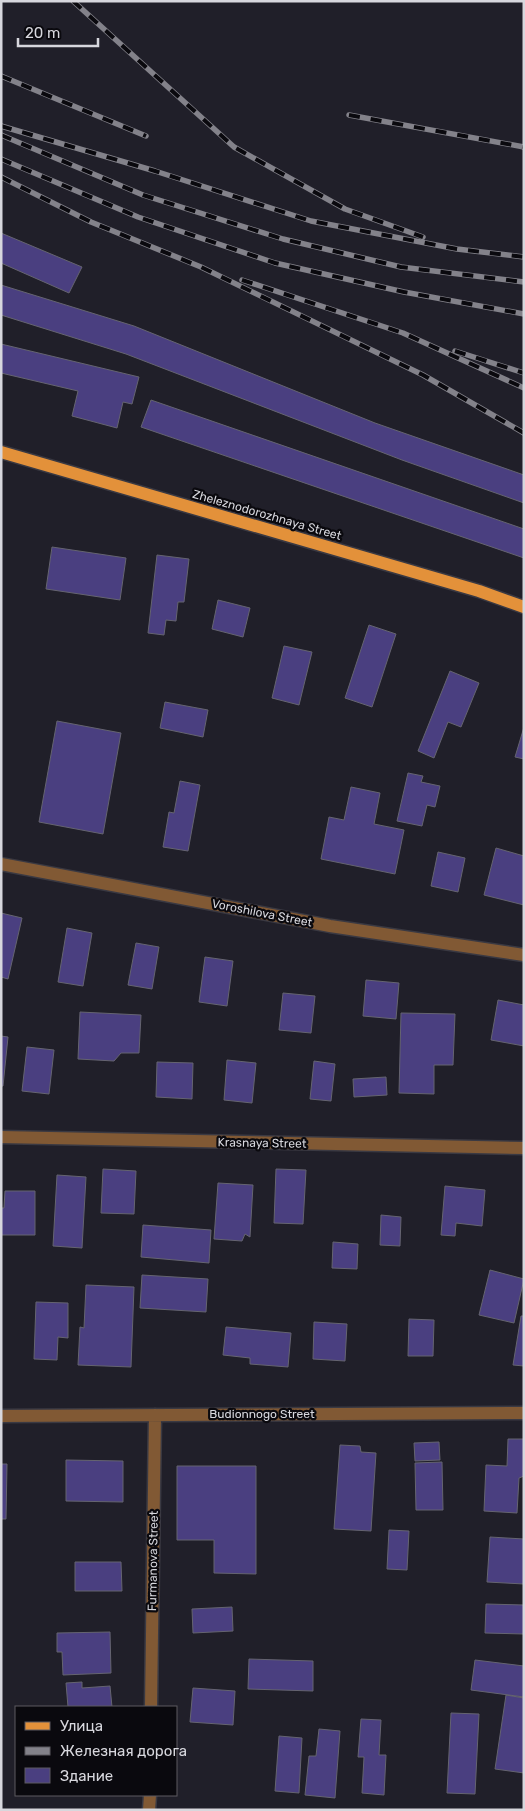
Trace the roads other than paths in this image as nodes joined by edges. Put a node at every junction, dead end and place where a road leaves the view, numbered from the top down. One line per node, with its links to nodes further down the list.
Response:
1 (1, 452): 2 (main road, Zheleznodorozhnaya Street)
2 (524, 607)
3 (1, 864): 4 (street, Voroshilova Street)
4 (524, 955)
5 (1, 1137): 6 (street, Krasnaya Street)
6 (524, 1148)
7 (524, 1413): 8 (street, Budionnogo Street)
8 (155, 1415): 9 (street, Budionnogo Street); 10 (street, Furmanova Street)
9 (1, 1416)
10 (151, 1706)
11 (150, 1796): 12 (street)
12 (149, 1810)

